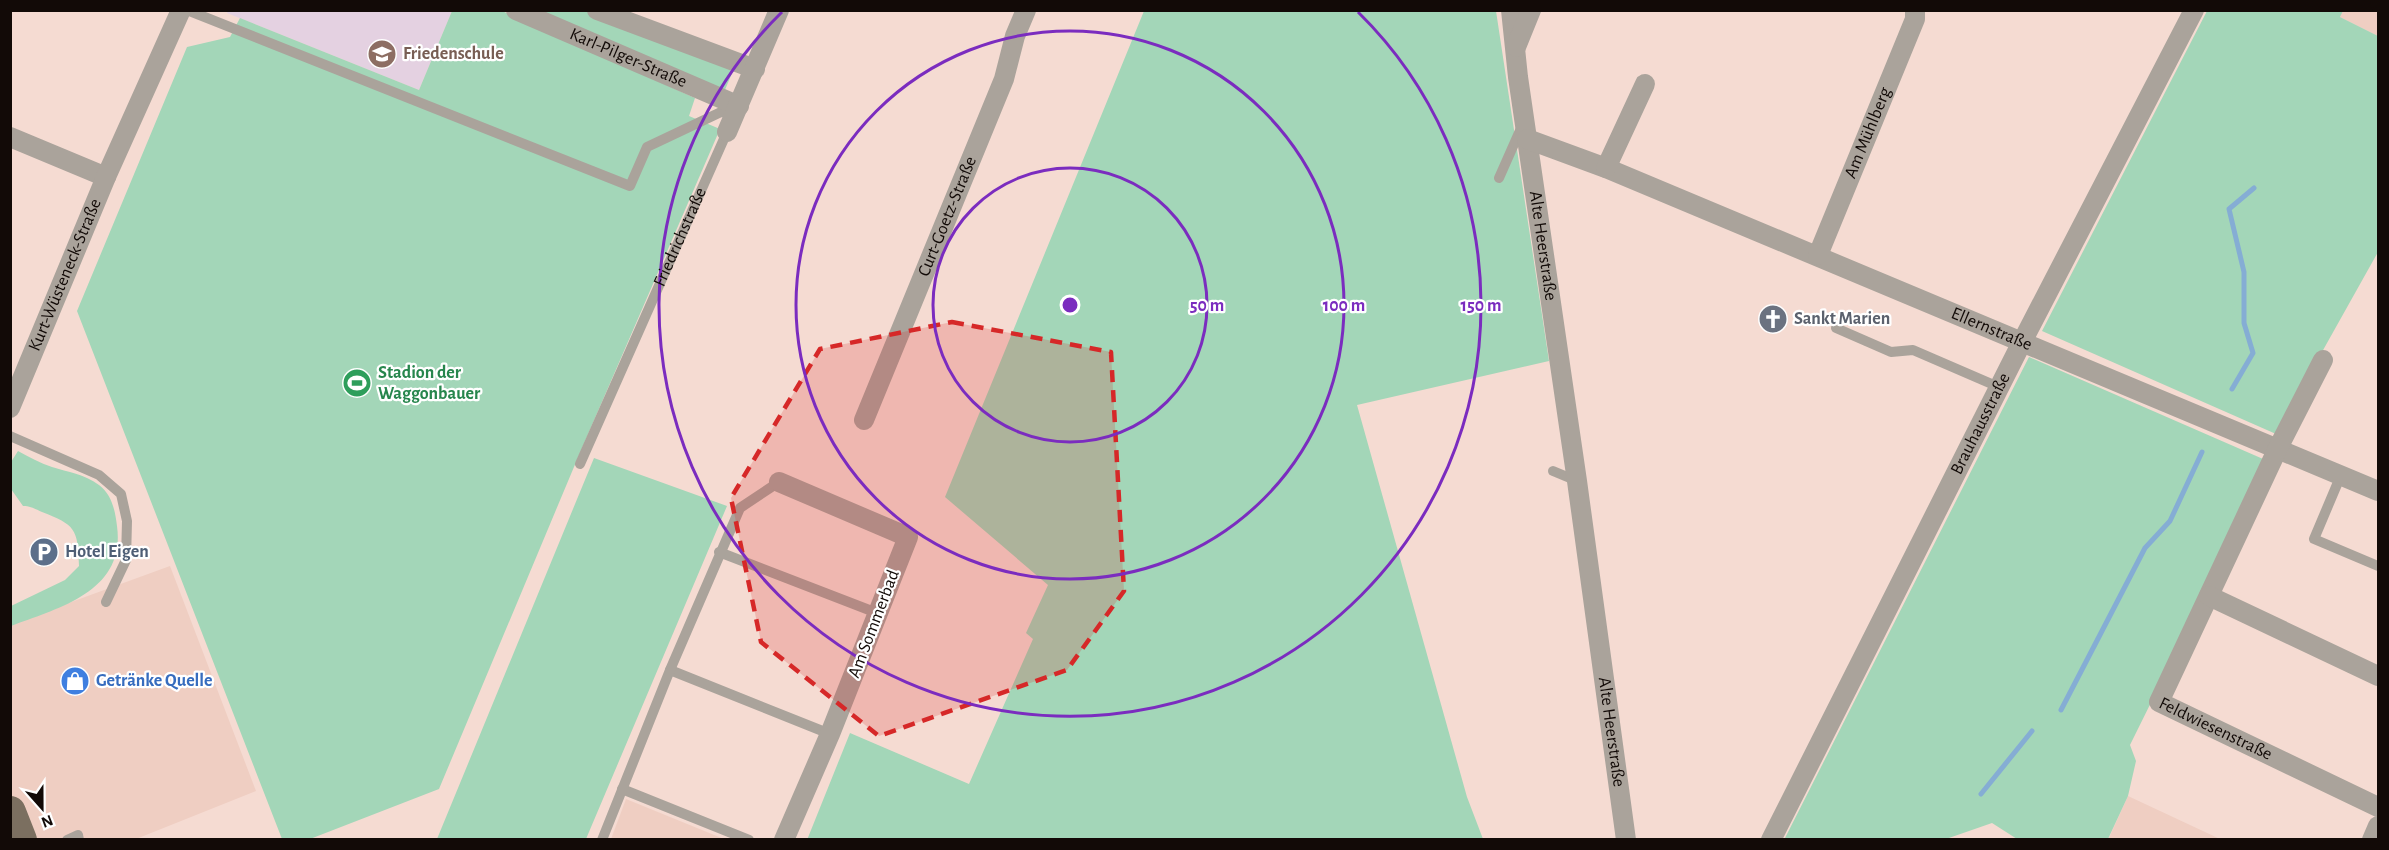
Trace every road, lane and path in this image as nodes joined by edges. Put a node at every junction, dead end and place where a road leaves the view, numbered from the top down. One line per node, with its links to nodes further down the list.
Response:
1 (181, 10): 19 (street, Kurt-Wüsteneck-Straße)
2 (187, 10): 14 (lane)
3 (516, 10): 14 (street, Karl-Pilger-Straße)
4 (597, 10): 12 (street, Karl-Pilger-Straße)
5 (778, 10): 12 (street, Friedrichstraße)
6 (1026, 10): 27 (street, Curt-Goetz-Straße)
7 (1510, 10): 11 (street, Alte Heerstraße)
8 (1531, 10): 11 (street)
9 (1915, 10): 21 (street, Am Mühlberg)
10 (2194, 10): 23 (street, Brauhausstraße)
11 (1515, 49): 15 (street, Alte Heerstraße)
12 (755, 69): 14 (street, Friedrichstraße)
13 (1645, 84): 18 (street)
14 (738, 109): 16 (street, Friedrichstraße)
15 (1526, 129): 18 (street, Ellernstraße); 20 (lane); 33 (street, Alte Heerstraße)
16 (728, 132): 30 (lane, Friedrichstraße)
17 (10, 137): 19 (street, Kurt-Wüsteneck-Straße)
18 (1606, 168): 21 (street, Ellernstraße)
19 (106, 177): 26 (street, Kurt-Wüsteneck-Straße)
20 (1499, 178)
21 (1818, 255): 23 (street, Ellernstraße)
22 (1836, 328): 25 (lane)
23 (2022, 342): 25 (street, Brauhausstraße); 29 (street, Ellernstraße)
24 (2323, 360): 29 (street, Feldwiesenstraße)
25 (2001, 388): 55 (street, Brauhausstraße)
26 (10, 408)
27 (864, 420)
28 (10, 436): 39 (lane)
29 (2278, 448): 32 (street, Ellernstraße); 38 (street, Feldwiesenstraße)
30 (580, 464)
31 (1553, 471): 33 (lane)
32 (2341, 475): 35 (street, Ellernstraße); 37 (lane)
33 (1577, 481): 54 (street, Alte Heerstraße)
34 (779, 482): 36 (lane); 40 (street, Am Sommerbad)
35 (2379, 491)
36 (719, 552): 40 (lane); 41 (lane)
37 (2379, 566)
38 (2208, 596): 42 (street); 45 (street, Feldwiesenstraße)
39 (106, 602)
40 (877, 613): 43 (street, Am Sommerbad)
41 (670, 670): 43 (lane); 44 (lane)
42 (2379, 676)
43 (831, 734): 53 (street, Am Sommerbad)
44 (622, 789): 51 (lane); 52 (lane)
45 (2379, 807)
46 (10, 812): 48 (main road)
47 (2379, 826): 56 (street)
48 (21, 840)
49 (67, 840): 50 (lane)
50 (79, 840)
51 (602, 840)
52 (749, 840)
53 (784, 840)
54 (1626, 840)
55 (1771, 840)
56 (2372, 840)

